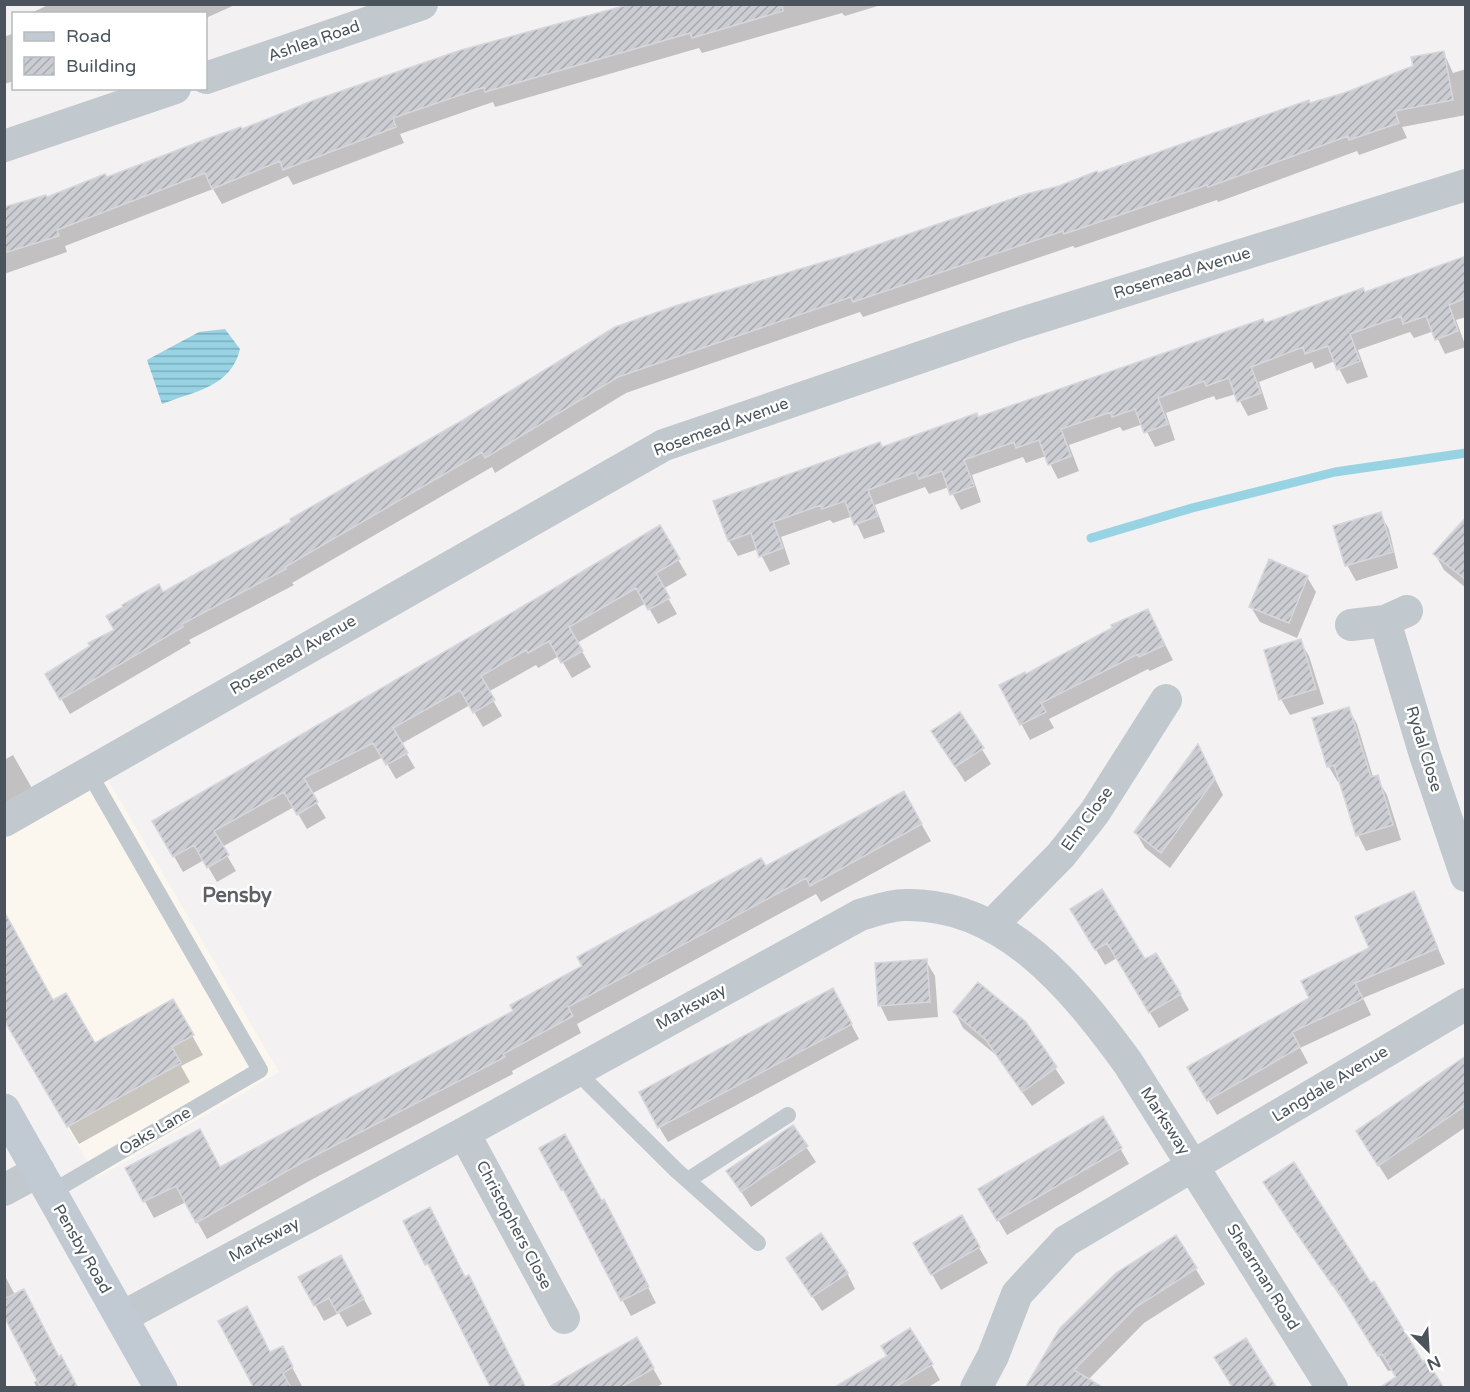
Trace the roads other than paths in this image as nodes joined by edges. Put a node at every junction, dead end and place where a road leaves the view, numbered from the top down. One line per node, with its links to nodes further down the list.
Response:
1 (422, 4): 2 (street, Ashlea Road)
2 (207, 78)
3 (169, 90): 4 (street)
4 (4, 146)
5 (1466, 185): 8 (street, Rosemead Avenue)
6 (1351, 625): 10 (street, Rydal Close)
7 (1166, 700): 11 (street, Elm Close)
8 (88, 771): 9 (street, Rosemead Avenue); 19 (lane, Oaks Lane)
9 (4, 821)
10 (1466, 876)
11 (993, 924): 13 (street, Marksway); 17 (street, Marksway)
12 (1466, 1004): 17 (street, Langdale Avenue)
13 (576, 1071): 16 (street, Marksway); 18 (lane)
14 (4, 1110): 19 (main road, Pensby Road)
15 (788, 1115): 18 (lane)
16 (464, 1133): 22 (street, Marksway); 23 (street, Christophers Close)
17 (1195, 1167): 25 (street, Langdale Avenue); 26 (street, Shearman Road)
18 (688, 1180): 21 (lane)
19 (45, 1182): 20 (street); 22 (main road, Pensby Road)
20 (4, 1190)
21 (758, 1243)
22 (122, 1317): 24 (main road, Pensby Road)
23 (564, 1318)
24 (161, 1388)
25 (976, 1388)
26 (1332, 1388)

